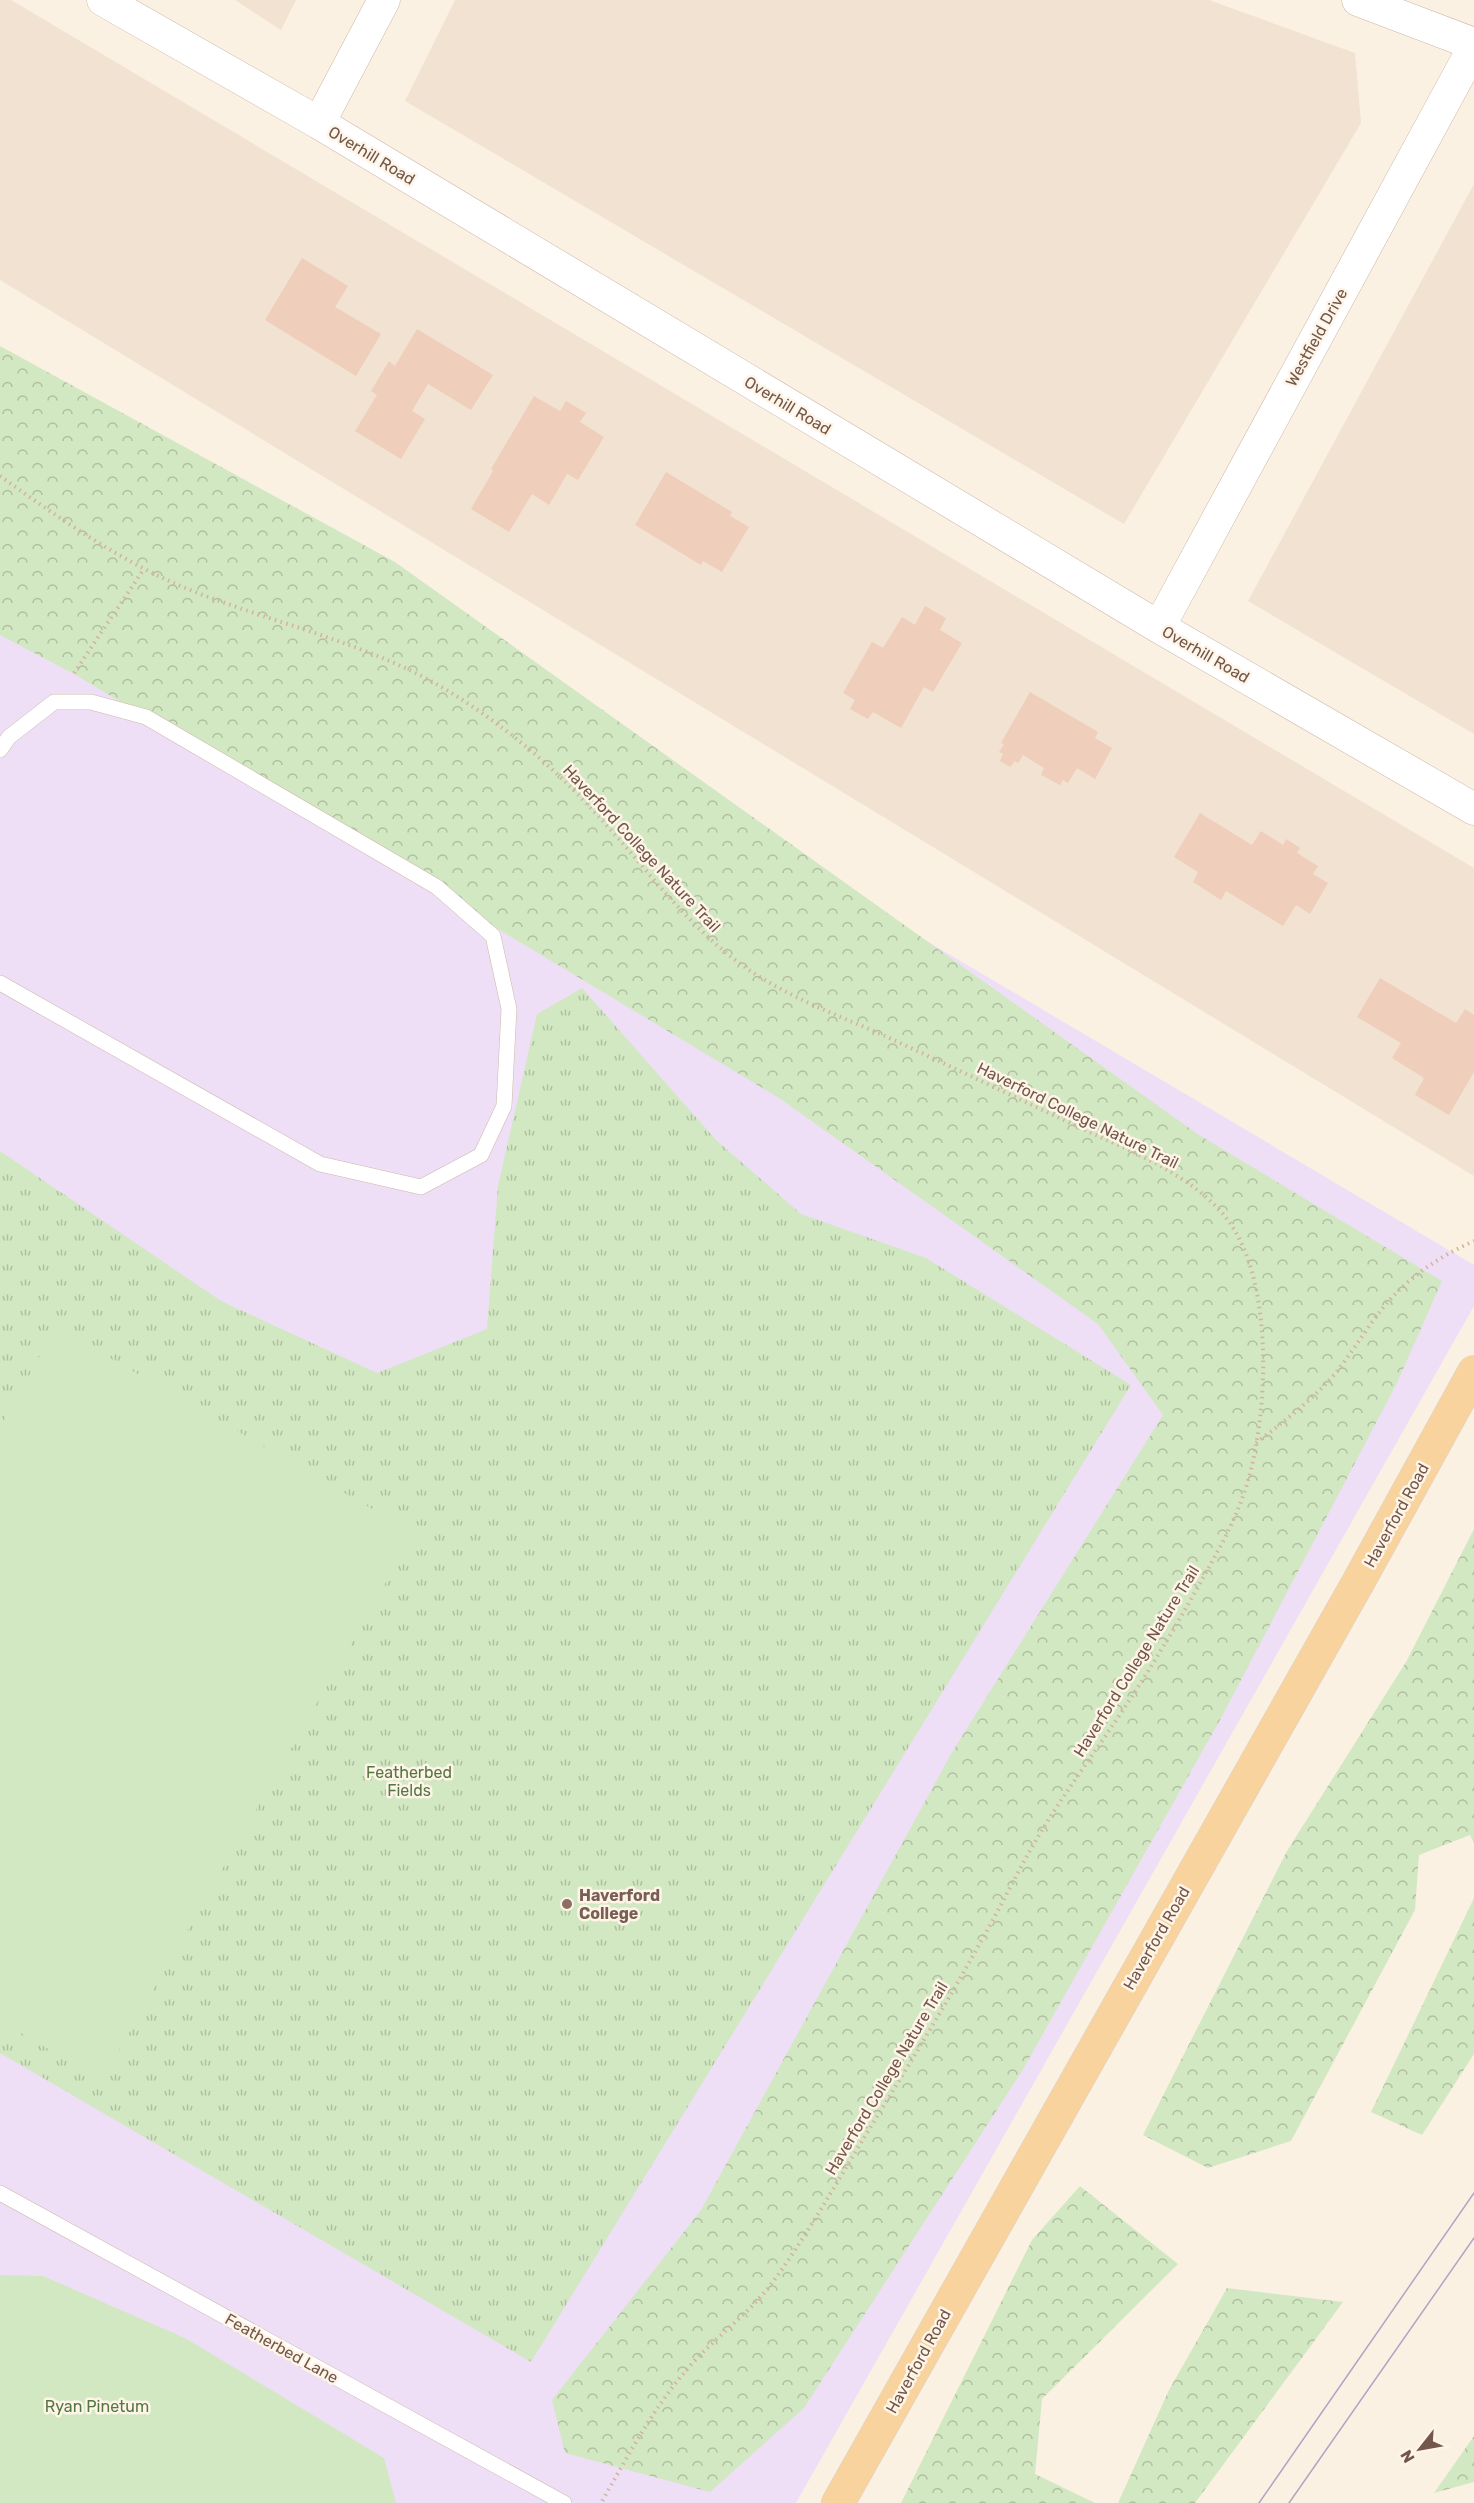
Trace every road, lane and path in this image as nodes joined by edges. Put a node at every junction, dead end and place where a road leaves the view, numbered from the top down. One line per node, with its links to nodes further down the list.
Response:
1 (103, 0): 5 (street, Overhill Road)
2 (384, 0): 5 (street)
3 (1358, 0): 4 (street)
4 (1474, 45): 8 (street, Westfield Drive)
5 (320, 123): 8 (street, Overhill Road)
6 (0, 476): 7 (path, Haverford College Nature Trail)
7 (144, 569): 9 (path); 15 (path, Haverford College Nature Trail)
8 (1159, 627): 11 (street, Overhill Road)
9 (54, 702): 10 (lane); 12 (lane)
10 (0, 750)
11 (1474, 809)
12 (0, 983)
13 (1474, 1240): 15 (path)
14 (1474, 1372): 19 (main road, Haverford Road)
15 (1256, 1444): 18 (path, Haverford College Nature Trail)
16 (0, 2193): 17 (lane, Featherbed Lane)
17 (564, 2503)
18 (601, 2503)
19 (838, 2503)

